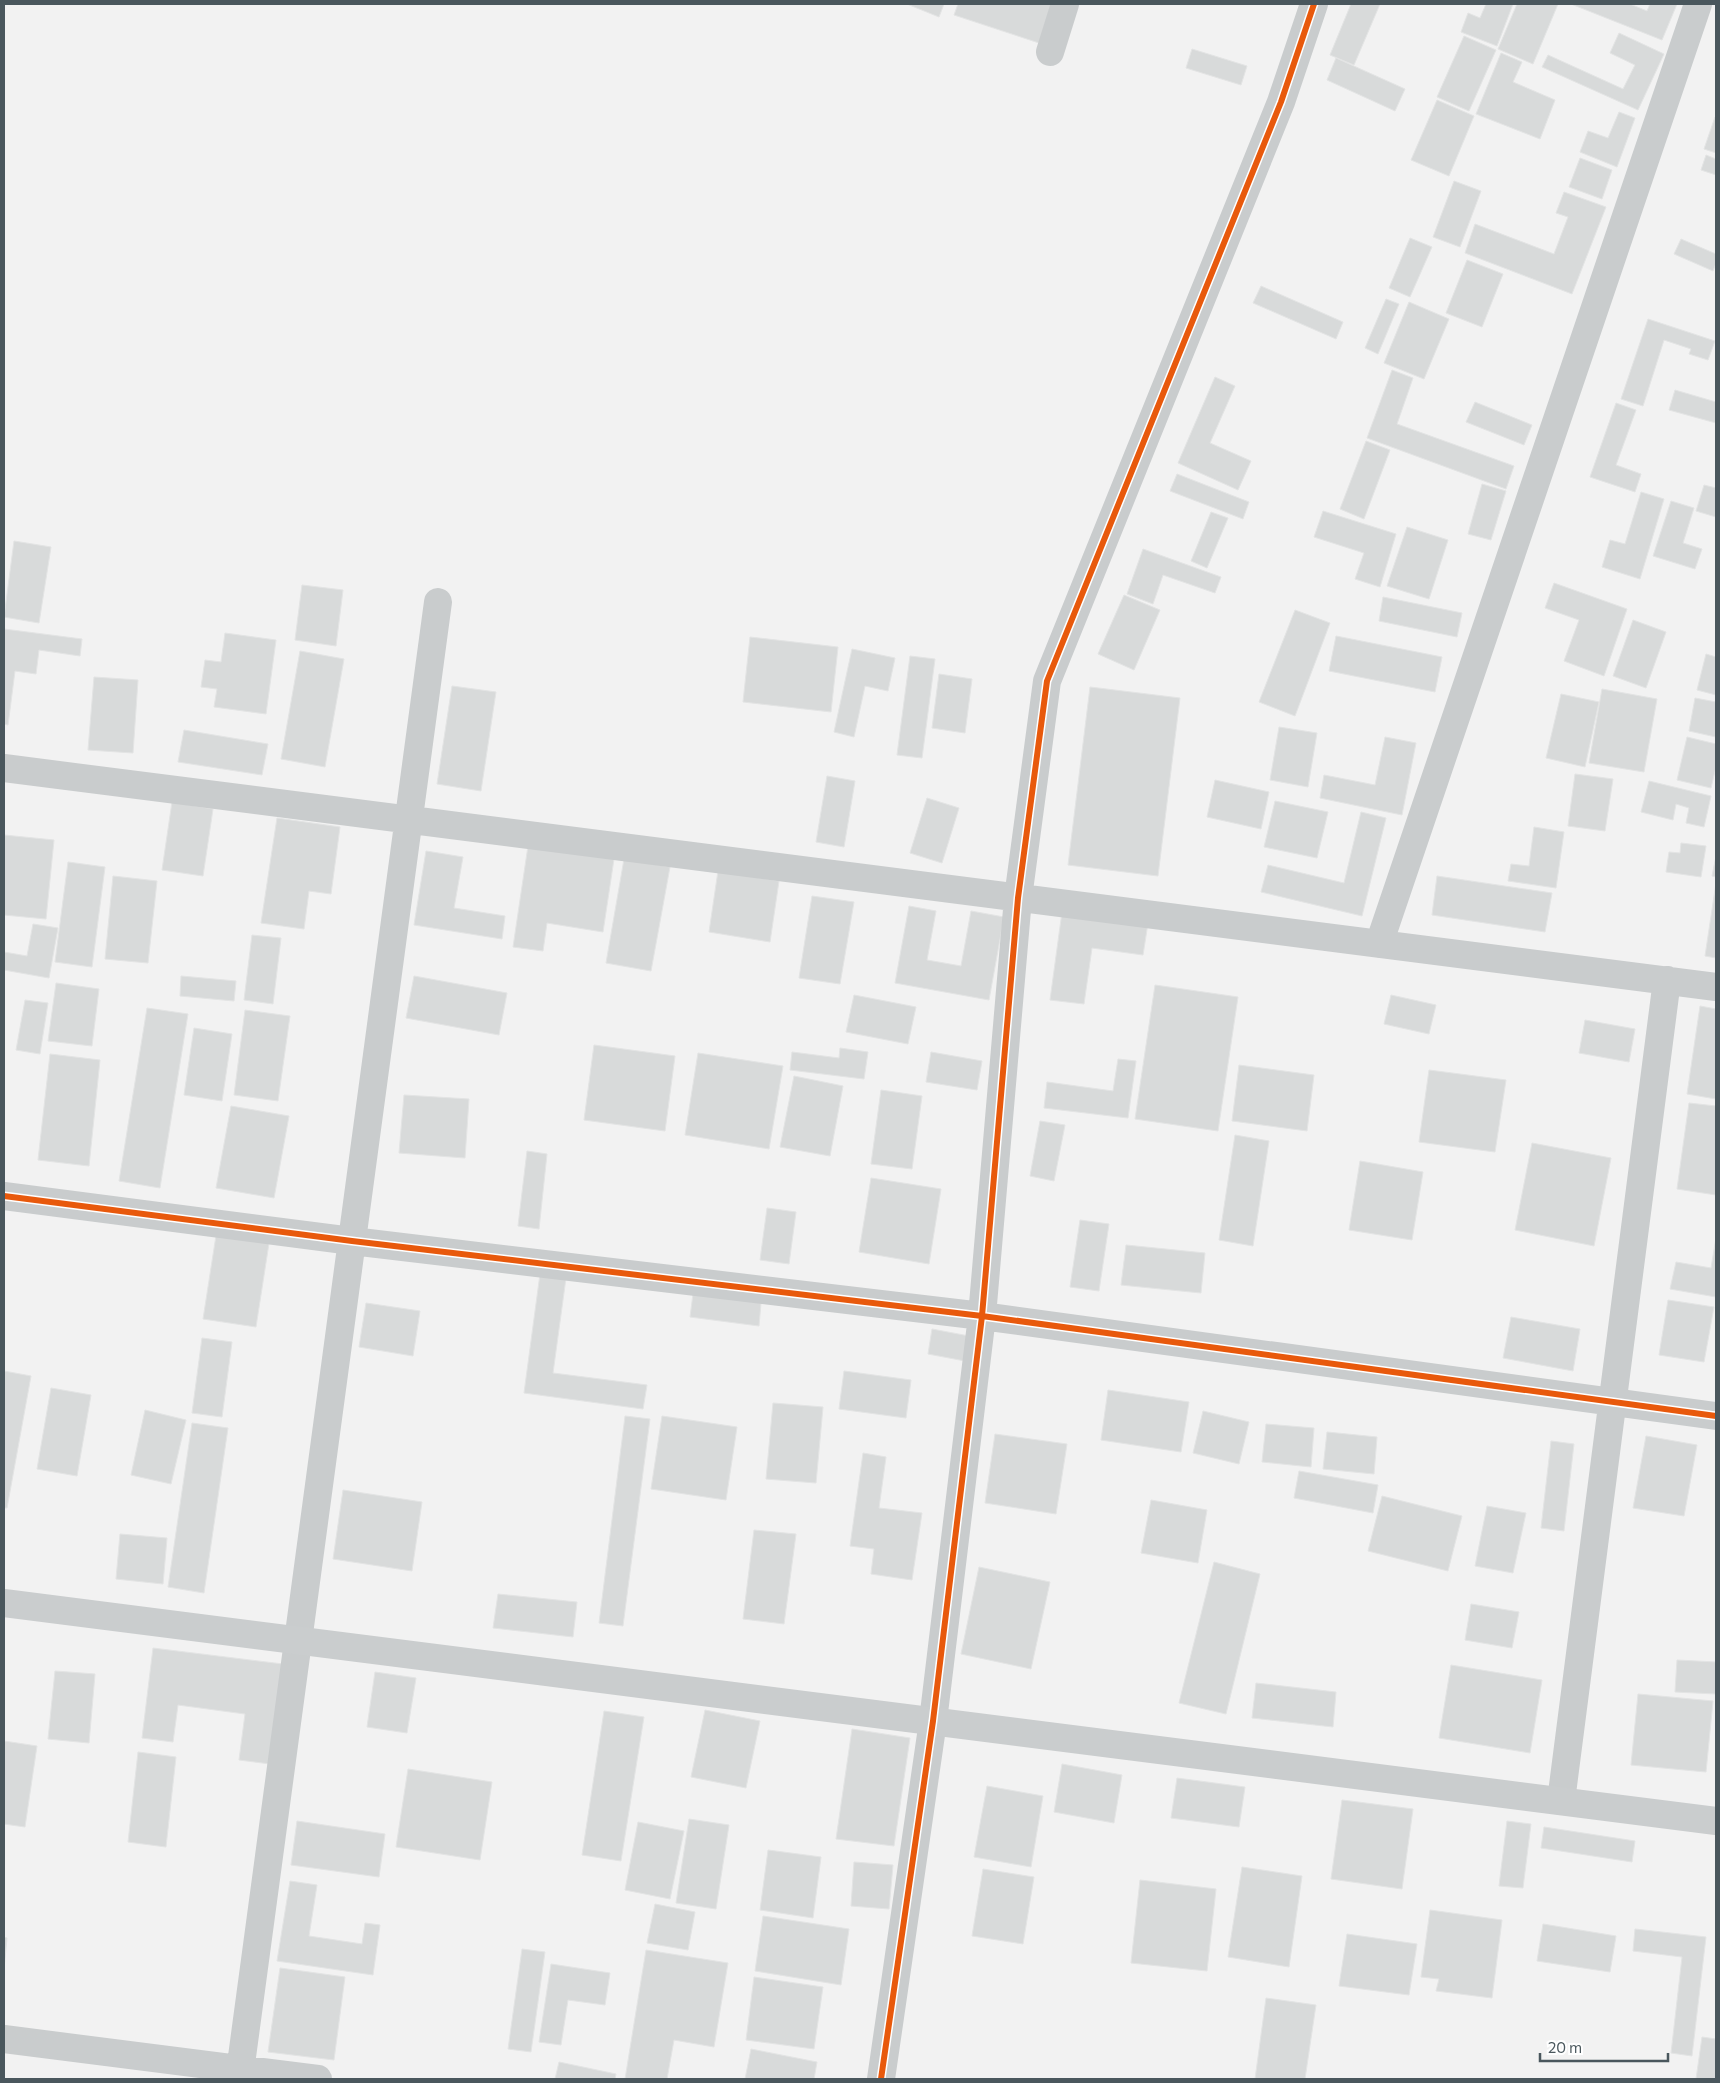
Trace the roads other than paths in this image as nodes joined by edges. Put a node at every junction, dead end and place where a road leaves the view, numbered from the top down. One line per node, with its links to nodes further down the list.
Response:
1 (1065, 4): 4 (street)
2 (1314, 4): 8 (street)
3 (1698, 4): 9 (street)
4 (1050, 52)
5 (438, 602): 7 (street)
6 (4, 768): 7 (street)
7 (409, 819): 8 (street); 13 (street)
8 (1018, 898): 9 (street); 14 (street)
9 (1379, 944): 10 (street)
10 (1667, 980): 11 (street); 15 (street)
11 (1716, 987)
12 (4, 1196): 13 (street)
13 (352, 1241): 14 (street); 18 (street)
14 (982, 1316): 15 (street); 19 (street)
15 (1612, 1402): 16 (street); 20 (street)
16 (1716, 1416)
17 (4, 1603): 18 (street)
18 (299, 1641): 19 (street); 23 (street)
19 (933, 1721): 20 (street); 25 (street)
20 (1561, 1801): 21 (street)
21 (1716, 1821)
22 (4, 2039): 23 (street)
23 (239, 2074): 24 (street)
24 (318, 2079)
25 (881, 2079)

